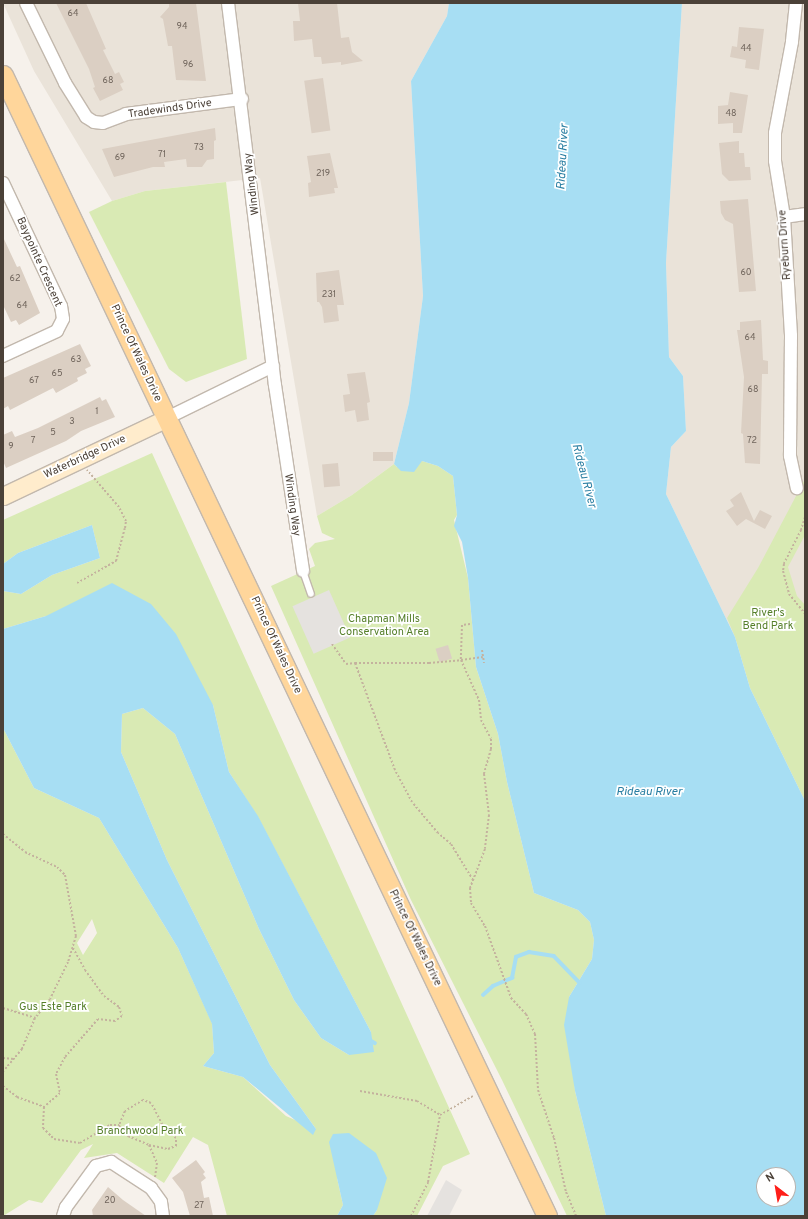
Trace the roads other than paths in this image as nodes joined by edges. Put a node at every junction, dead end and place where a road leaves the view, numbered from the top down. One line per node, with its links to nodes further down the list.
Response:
1 (26, 3): 5 (street, Tradewinds Drive)
2 (228, 3): 5 (street, Winding Way)
3 (796, 3): 8 (street, Ryeburn Drive)
4 (3, 75): 11 (main road, Prince Of Wales Drive)
5 (242, 99): 10 (street, Winding Way)
6 (3, 183): 9 (street, Baypointe Crescent)
7 (805, 214): 8 (street)
8 (784, 217): 12 (street, Ryeburn Drive)
9 (3, 356)
10 (272, 366): 11 (street); 14 (street, Winding Way)
11 (167, 418): 13 (street, Waterbridge Drive); 18 (main road, Prince Of Wales Drive)
12 (797, 488)
13 (3, 496)
14 (303, 571): 15 (lane, Winding Way)
15 (311, 594)
16 (63, 1216): 17 (street)
17 (164, 1216)
18 (547, 1216)

